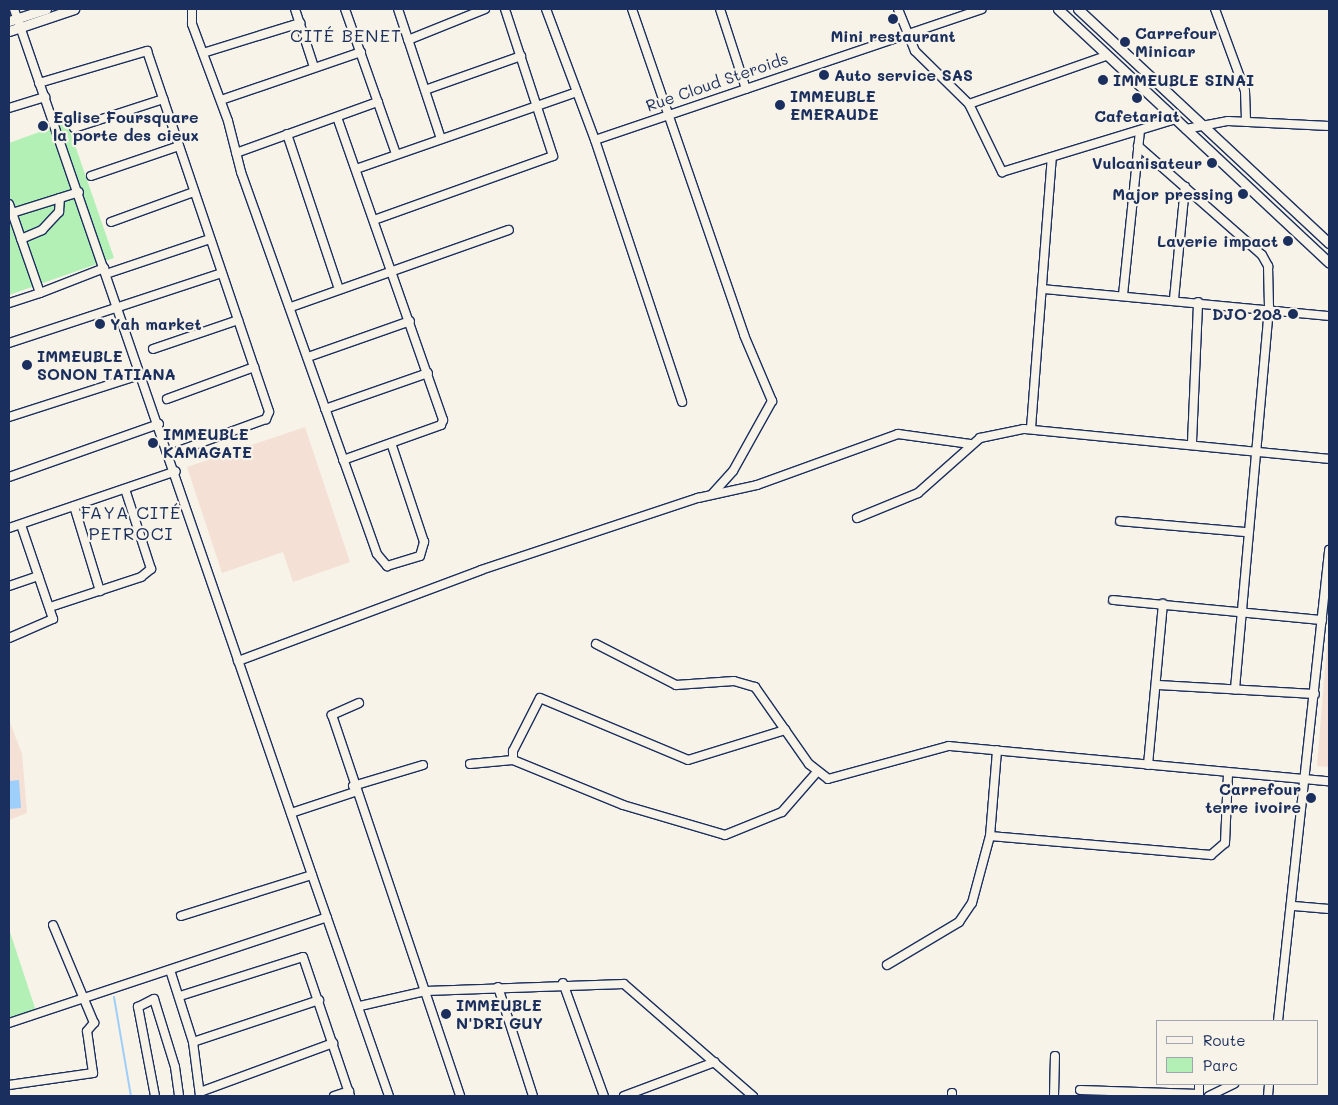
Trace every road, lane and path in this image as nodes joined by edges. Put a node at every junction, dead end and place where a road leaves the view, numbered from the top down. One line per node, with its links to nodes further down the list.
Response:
1 (14, 9): 18 (street)
2 (46, 9): 18 (main road)
3 (74, 9): 18 (main road)
4 (192, 9): 24 (street)
5 (295, 9): 19 (street)
6 (345, 9): 23 (street)
7 (398, 9): 22 (street)
8 (486, 9): 22 (street)
9 (505, 9): 25 (street)
10 (546, 9): 31 (street)
11 (632, 9): 39 (street)
12 (720, 9): 29 (street)
13 (898, 9): 21 (street)
14 (980, 9): 21 (street, Rue Cloud Steroids)
15 (1058, 9): 26 (main road)
16 (1078, 9): 43 (main road)
17 (1215, 9): 42 (street)
18 (15, 22): 20 (main road); 28 (street)
19 (300, 23): 24 (street); 27 (street)
20 (9, 31)
21 (907, 33): 29 (street, Rue Cloud Steroids); 36 (street)
22 (408, 40): 30 (street)
23 (360, 52): 27 (street); 35 (street)
24 (204, 53): 34 (street)
25 (521, 56): 30 (street); 37 (street)
26 (1106, 56): 36 (street); 41 (main road)
27 (314, 67): 34 (street)
28 (39, 83): 32 (street); 33 (street)
29 (746, 89): 39 (street, Rue Cloud Steroids)
30 (425, 90): 49 (street)
31 (577, 92): 37 (street); 50 (street)
32 (44, 97): 38 (street); 59 (street)
33 (163, 99): 45 (street); 51 (street)
34 (221, 100): 53 (street)
35 (378, 102): 40 (street); 54 (street)
36 (969, 104): 55 (street)
37 (538, 107): 49 (street); 64 (street)
38 (9, 108)
39 (670, 114): 50 (street, Rue Cloud Steroids); 109 (street)
40 (337, 117): 48 (street); 56 (street)
41 (1175, 119): 46 (main road); 47 (street)
42 (1246, 122): 43 (street); 44 (street)
43 (1202, 123): 46 (street); 69 (main road)
44 (1329, 126)
45 (74, 128)
46 (1186, 129): 70 (main road)
47 (1140, 131): 52 (street); 55 (street)
48 (287, 134): 53 (street); 74 (street)
49 (441, 139): 54 (street)
50 (595, 140): 94 (street)
51 (178, 146): 57 (street); 60 (street)
52 (1138, 146): 58 (street); 77 (street)
53 (236, 153): 82 (street)
54 (396, 154): 56 (street)
55 (1052, 158): 75 (street)
56 (356, 169): 64 (street)
57 (91, 176)
58 (1185, 187): 78 (street); 83 (street)
59 (79, 192): 61 (street); 71 (street)
60 (194, 192): 65 (street); 68 (street)
61 (60, 198): 63 (street); 67 (street)
62 (9, 204): 63 (street)
63 (12, 213): 67 (street)
64 (374, 220): 72 (street)
65 (111, 222)
66 (509, 230): 72 (street)
67 (21, 239): 76 (street)
68 (210, 240): 71 (street); 73 (street)
69 (1329, 244)
70 (1329, 263)
71 (105, 271): 76 (street); 81 (street)
72 (392, 272): 74 (street); 86 (street)
73 (222, 273): 81 (street); 85 (street)
74 (339, 289): 82 (street)
75 (1043, 289): 77 (street); 98 (street)
76 (40, 293): 80 (street)
77 (1123, 295): 78 (street)
78 (1174, 299): 79 (street)
79 (1198, 302): 83 (street); 99 (street)
80 (9, 303)
81 (116, 306): 87 (street); 92 (street)
82 (291, 307): 89 (street)
83 (1269, 308): 84 (street); 102 (street)
84 (1329, 316)
85 (238, 320): 88 (street); 90 (street)
86 (410, 321): 89 (street); 91 (street)
87 (9, 343)
88 (153, 349)
89 (308, 357): 95 (street)
90 (254, 367): 93 (street); 103 (street)
91 (428, 373): 95 (street); 100 (street)
92 (140, 375): 96 (street); 97 (street)
93 (167, 399)
94 (682, 402)
95 (325, 409): 105 (street)
96 (9, 417)
97 (159, 424): 103 (street); 107 (street)
98 (1031, 428): 99 (street); 101 (street)
99 (1192, 442): 102 (street)
100 (390, 443): 105 (street); 105 (street)
101 (970, 444): 109 (street); 111 (street)
102 (1253, 449): 104 (street); 115 (street)
103 (170, 454): 106 (street)
104 (1329, 459)
105 (342, 460)
106 (176, 471): 108 (street); 127 (street)
107 (10, 474)
108 (125, 489): 110 (street); 119 (street)
109 (712, 494): 127 (street)
110 (74, 506): 113 (street); 119 (street)
111 (857, 518)
112 (1120, 521): 115 (street)
113 (21, 525): 114 (street); 117 (street)
114 (9, 528)
115 (1247, 532): 123 (street)
116 (1329, 550): 124 (street)
117 (38, 576): 118 (street); 122 (street)
118 (9, 586)
119 (100, 591): 122 (street)
120 (1113, 600): 121 (street)
121 (1163, 604): 123 (street); 128 (street)
122 (50, 607): 125 (street)
123 (1241, 612): 124 (street); 129 (street)
124 (1322, 620): 130 (street)
125 (9, 638)
126 (596, 644): 132 (street)
127 (238, 661): 143 (street)
128 (1158, 685): 129 (street); 137 (street)
129 (1235, 689): 130 (street)
130 (1315, 694): 140 (street)
131 (359, 703): 142 (street)
132 (785, 730): 134 (street); 139 (street)
133 (997, 750): 137 (street); 139 (street); 144 (street)
134 (514, 760): 135 (street); 139 (street)
135 (470, 764)
136 (423, 765): 142 (street)
137 (1148, 766): 138 (street)
138 (1228, 773): 140 (street); 144 (street)
139 (816, 774)
140 (1306, 780): 141 (street); 146 (street)
141 (1329, 781)
142 (354, 789): 143 (street); 155 (street)
143 (291, 813): 145 (street)
144 (990, 836): 151 (street)
145 (312, 875): 148 (street); 149 (street)
146 (1294, 906): 147 (street); 160 (street)
147 (1329, 909)
148 (181, 916)
149 (327, 917): 152 (street); 159 (street)
150 (53, 925): 156 (street)
151 (887, 965)
152 (170, 970): 156 (street); 157 (street)
153 (563, 983): 154 (street); 165 (street); 178 (street)
154 (498, 987): 155 (street); 177 (street)
155 (426, 991): 159 (street); 176 (street)
156 (86, 996): 161 (street); 166 (street)
157 (180, 996): 158 (street); 162 (street)
158 (319, 1000): 162 (street); 163 (street)
159 (360, 1006): 175 (street)
160 (1278, 1020)
161 (9, 1023)
162 (193, 1042): 169 (street)
163 (333, 1043): 169 (street); 170 (street)
164 (1055, 1056): 181 (street)
165 (715, 1062): 179 (street); 180 (street)
166 (9, 1085)
167 (1232, 1085): 182 (street)
168 (1080, 1090): 171 (street)
169 (200, 1094)
170 (350, 1094): 174 (street)
171 (1199, 1095)
172 (155, 1096): 173 (street)
173 (179, 1096)
174 (334, 1096)
175 (389, 1096)
176 (460, 1096)
177 (533, 1096)
178 (604, 1096)
179 (624, 1096)
180 (753, 1096)
181 (1054, 1096)
182 (1209, 1096)

